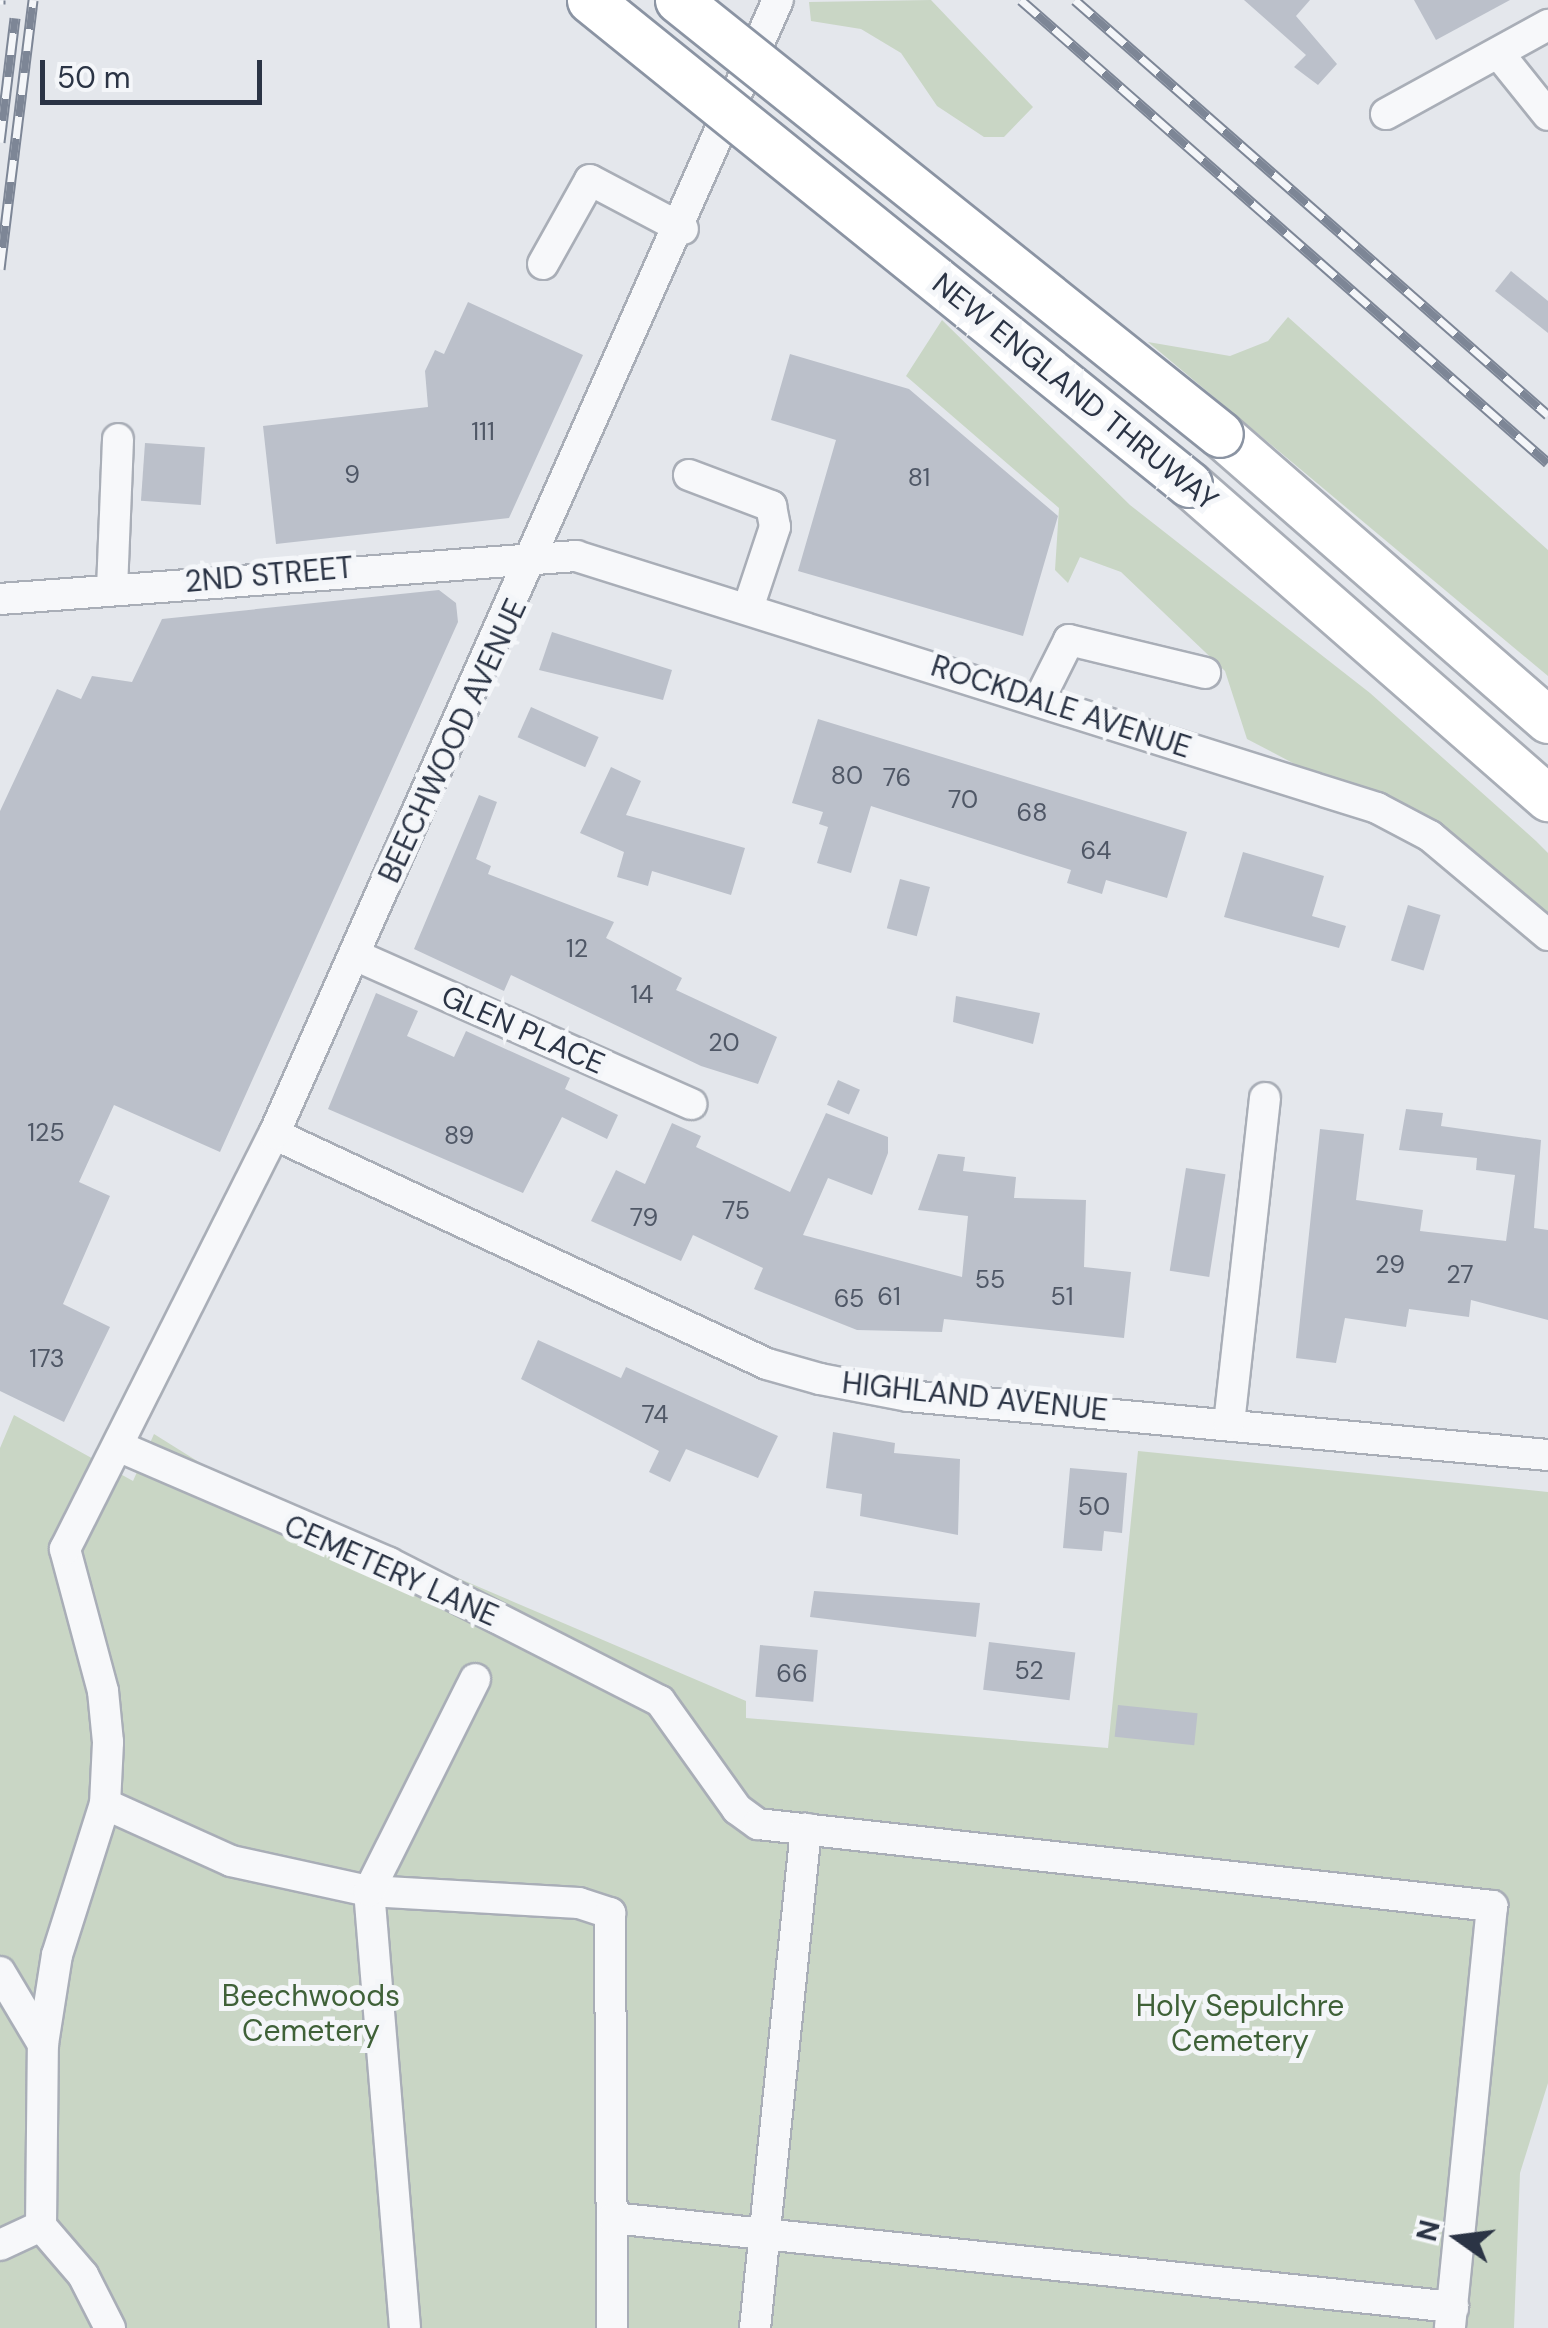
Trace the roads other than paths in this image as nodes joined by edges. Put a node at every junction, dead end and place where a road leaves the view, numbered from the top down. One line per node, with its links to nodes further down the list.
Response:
1 (590, 0): 19 (highway, NEW ENGLAND THRUWAY, bridge)
2 (678, 0): 18 (highway, NEW ENGLAND THRUWAY, bridge)
3 (778, 0): 8 (street, BEECHWOOD AVENUE)
4 (1548, 25): 5 (street)
5 (1500, 54): 6 (street); 7 (street)
6 (1386, 114)
7 (1548, 114)
8 (683, 229): 9 (street); 12 (street, BEECHWOOD AVENUE)
9 (543, 264)
10 (118, 440): 13 (street)
11 (688, 475): 15 (street)
12 (539, 553): 13 (street, 2ND STREET); 15 (street, ROCKDALE AVENUE); 21 (street, BEECHWOOD AVENUE)
13 (112, 589): 14 (street, 2ND STREET)
14 (0, 598)
15 (748, 608): 17 (street, ROCKDALE AVENUE)
16 (1204, 672): 17 (street)
17 (1039, 700): 20 (street, ROCKDALE AVENUE)
18 (1548, 720)
19 (1548, 798)
20 (1548, 935)
21 (355, 955): 23 (street, GLEN PLACE); 24 (street, BEECHWOOD AVENUE)
22 (1266, 1098): 25 (street)
23 (691, 1104)
24 (274, 1134): 25 (street, HIGHLAND AVENUE); 27 (street, BEECHWOOD AVENUE)
25 (1229, 1424): 26 (street, HIGHLAND AVENUE)
26 (1548, 1455)
27 (113, 1459): 29 (street, BEECHWOOD AVENUE); 30 (street, CEMETERY LANE)
28 (475, 1679): 31 (street)
29 (105, 1804): 31 (street); 33 (street, BEECHWOOD AVENUE)
30 (806, 1828): 36 (street); 38 (street)
31 (369, 1891): 34 (street); 40 (street)
32 (0, 1972): 33 (street)
33 (44, 2044): 35 (street, BEECHWOOD AVENUE)
34 (612, 2218): 36 (street); 41 (street)
35 (41, 2226): 37 (street); 39 (street)
36 (766, 2234): 38 (street); 42 (street)
37 (0, 2245)
38 (1451, 2317)
39 (110, 2328)
40 (405, 2328)
41 (612, 2328)
42 (756, 2328)

